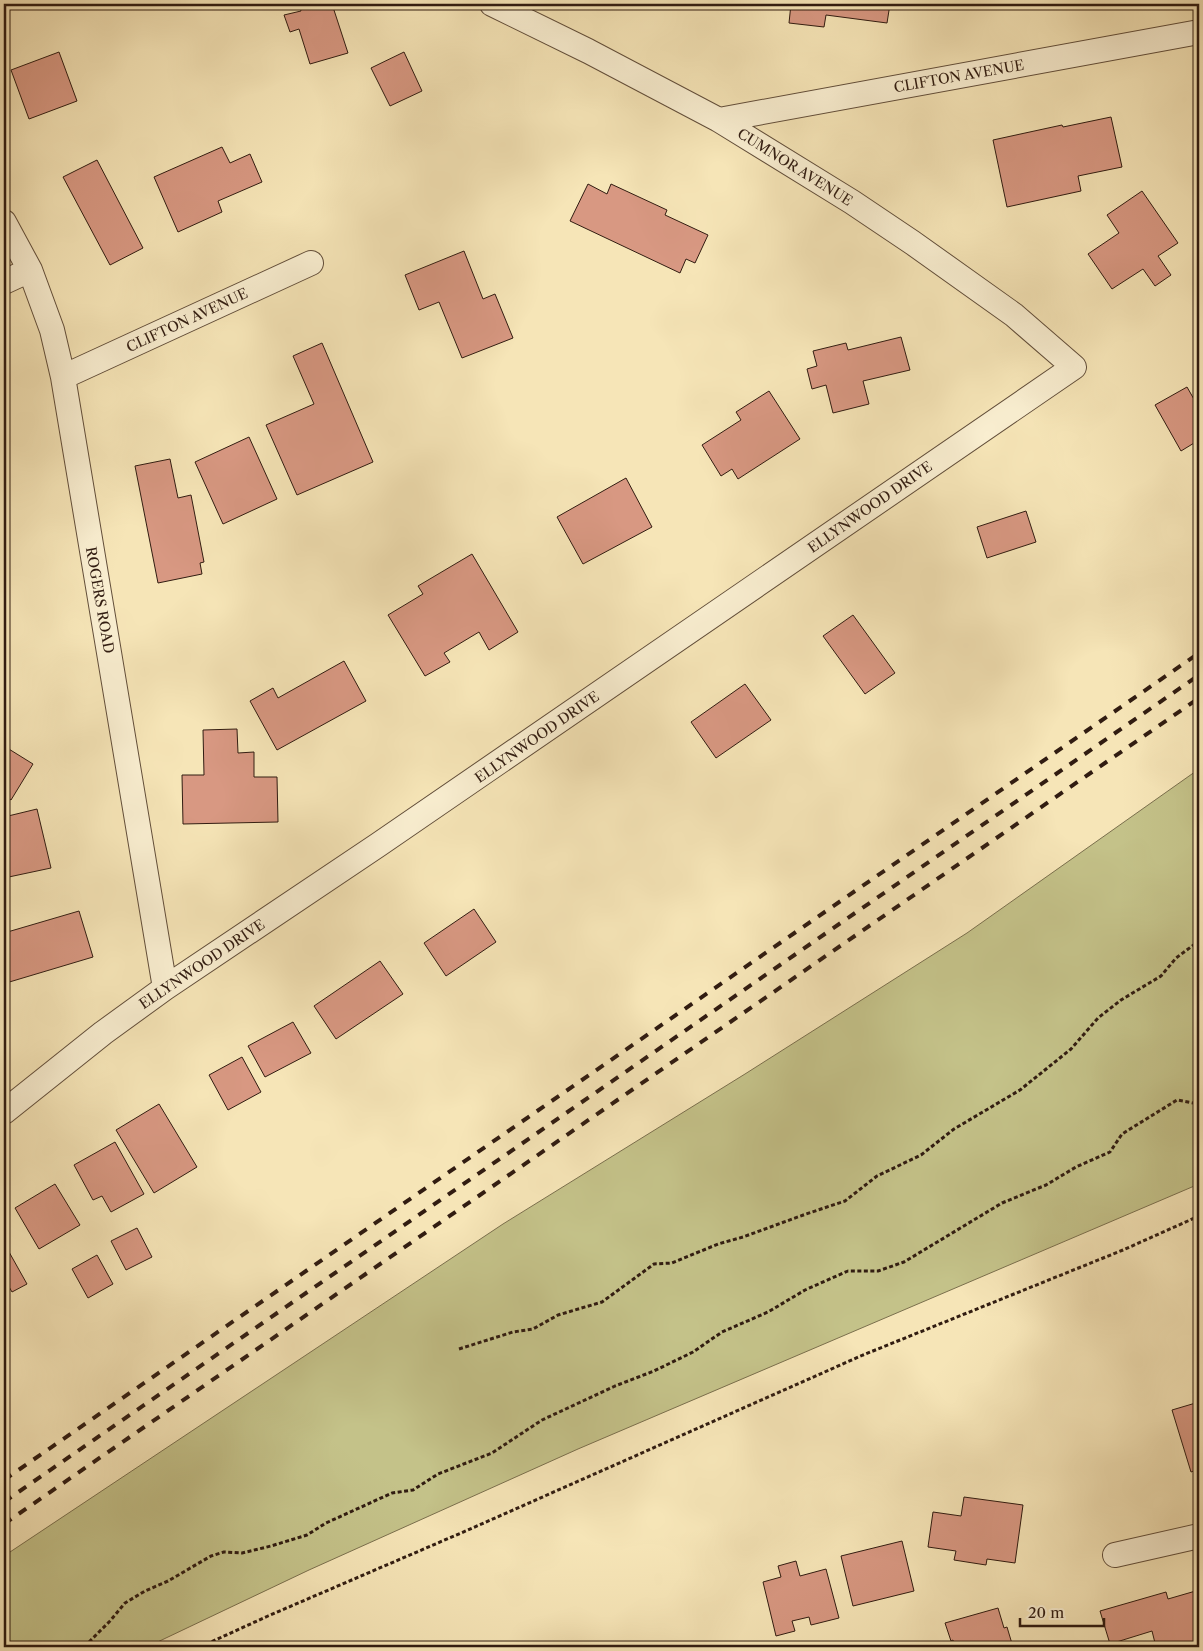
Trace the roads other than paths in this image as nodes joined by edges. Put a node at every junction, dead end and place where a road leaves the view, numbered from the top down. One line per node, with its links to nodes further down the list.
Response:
1 (492, 4): 3 (street, CUMNOR AVENUE)
2 (1199, 32): 3 (street, CLIFTON AVENUE)
3 (719, 120): 8 (street, CUMNOR AVENUE)
4 (4, 222): 6 (street, ROGERS ROAD)
5 (311, 263): 9 (street, CLIFTON AVENUE)
6 (30, 270): 7 (street); 9 (street, ROGERS ROAD)
7 (4, 282)
8 (1074, 367): 10 (street, ELLYNWOOD DRIVE)
9 (63, 377): 10 (street, ROGERS ROAD)
10 (165, 988): 11 (street, ELLYNWOOD DRIVE)
11 (4, 1112)
12 (1199, 1536): 13 (street)
13 (1115, 1555)

